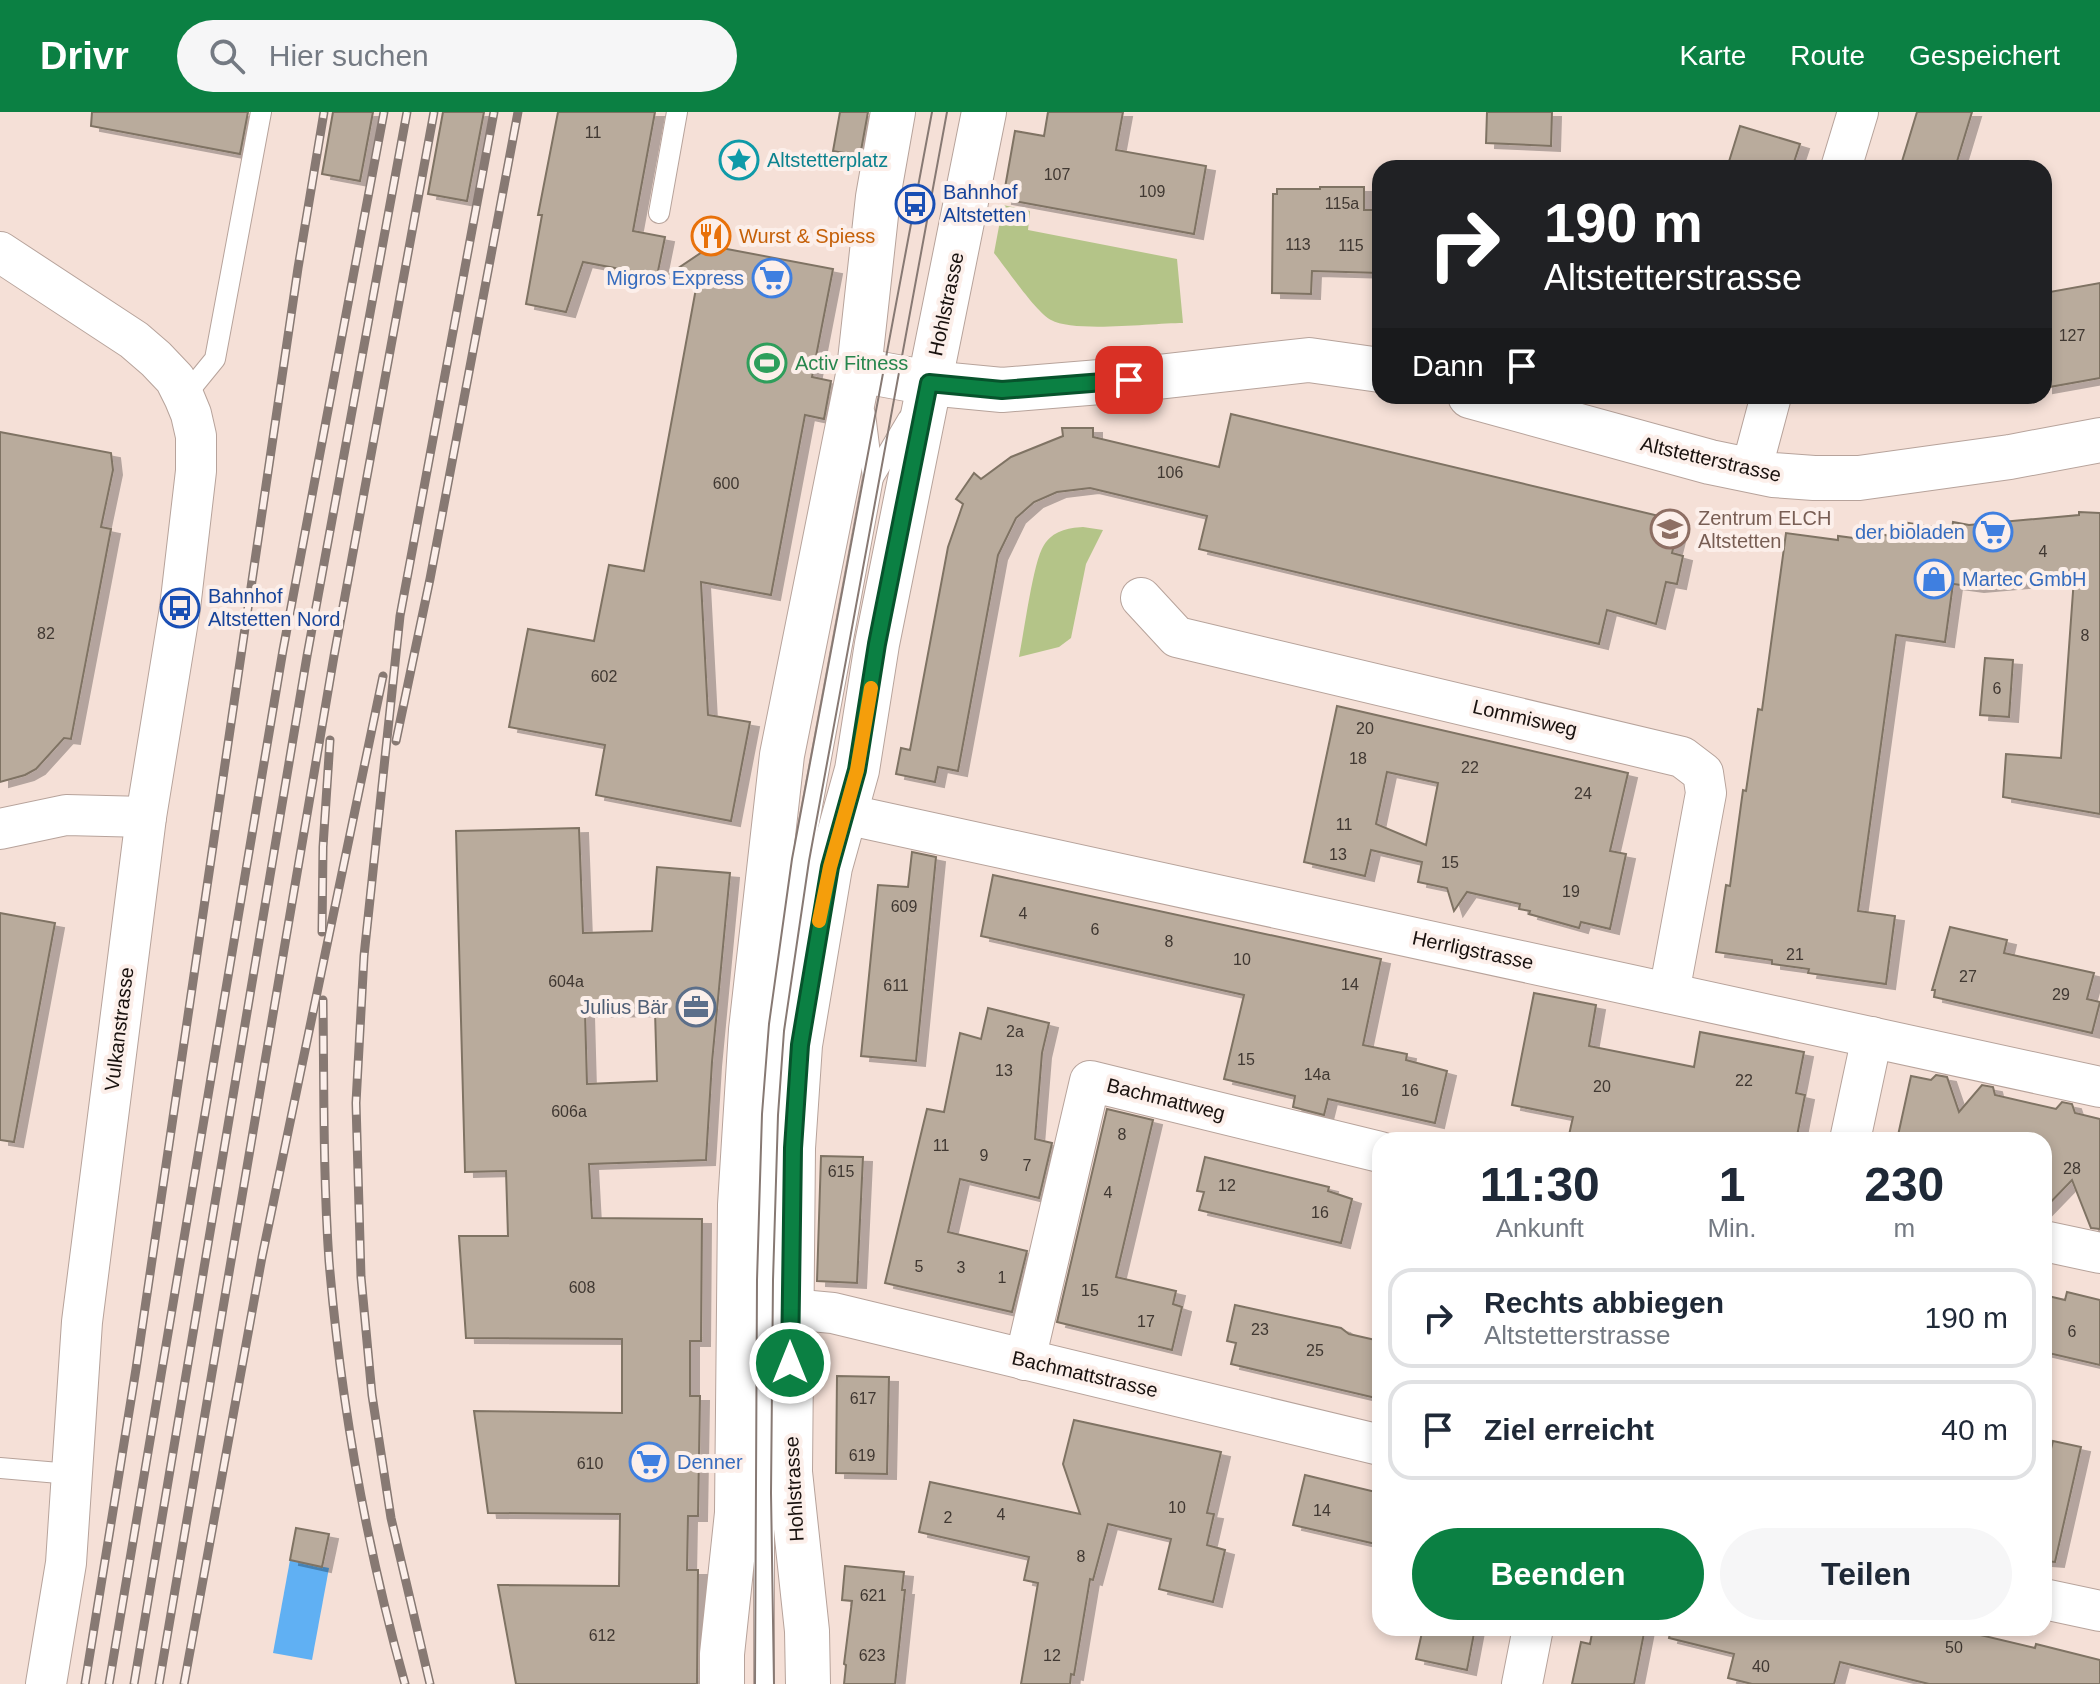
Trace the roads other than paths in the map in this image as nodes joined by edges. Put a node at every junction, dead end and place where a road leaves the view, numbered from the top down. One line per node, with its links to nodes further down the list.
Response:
1 (261, 112): 12 (lane)
2 (677, 112): 7 (lane)
3 (893, 112): 10 (street)
4 (984, 112): 11 (street, Hohlstrasse)
5 (1858, 112): 6 (street)
6 (1843, 160)
7 (659, 213)
8 (0, 252): 12 (street)
9 (1372, 369): 11 (street)
10 (859, 370): 11 (street); 17 (lane); 38 (street)
11 (929, 383): 17 (lane); 19 (street, Hohlstrasse)
12 (179, 388): 20 (street, Vulkanstrasse)
13 (1499, 404): 16 (street, Altstetterstrasse)
14 (1769, 404): 16 (street)
15 (2100, 440): 16 (street, Altstetterstrasse)
16 (1751, 471)
17 (873, 478): 39 (lane)
18 (1141, 598): 22 (street, Lommisweg)
19 (845, 814): 22 (street, Herrligstrasse); 29 (street, Hohlstrasse)
20 (146, 817): 21 (street); 33 (street, Vulkanstrasse)
21 (0, 829)
22 (1669, 993): 23 (street, Herrligstrasse)
23 (1872, 1037): 24 (street, Herrligstrasse); 25 (street)
24 (2100, 1087)
25 (1852, 1132)
26 (1372, 1150): 30 (street, Bachmattweg)
27 (2052, 1243): 28 (street)
28 (2100, 1253)
29 (790, 1309): 30 (street, Bachmattstrasse); 40 (street, Hohlstrasse)
30 (1025, 1360): 31 (street, Bachmattstrasse)
31 (1372, 1443)
32 (0, 1468): 33 (lane)
33 (71, 1474): 37 (street, Vulkanstrasse)
34 (2052, 1601): 35 (street)
35 (2100, 1611)
36 (1531, 1636): 41 (street)
37 (46, 1684)
38 (722, 1684)
39 (764, 1684)
40 (808, 1684)
41 (1522, 1684)

